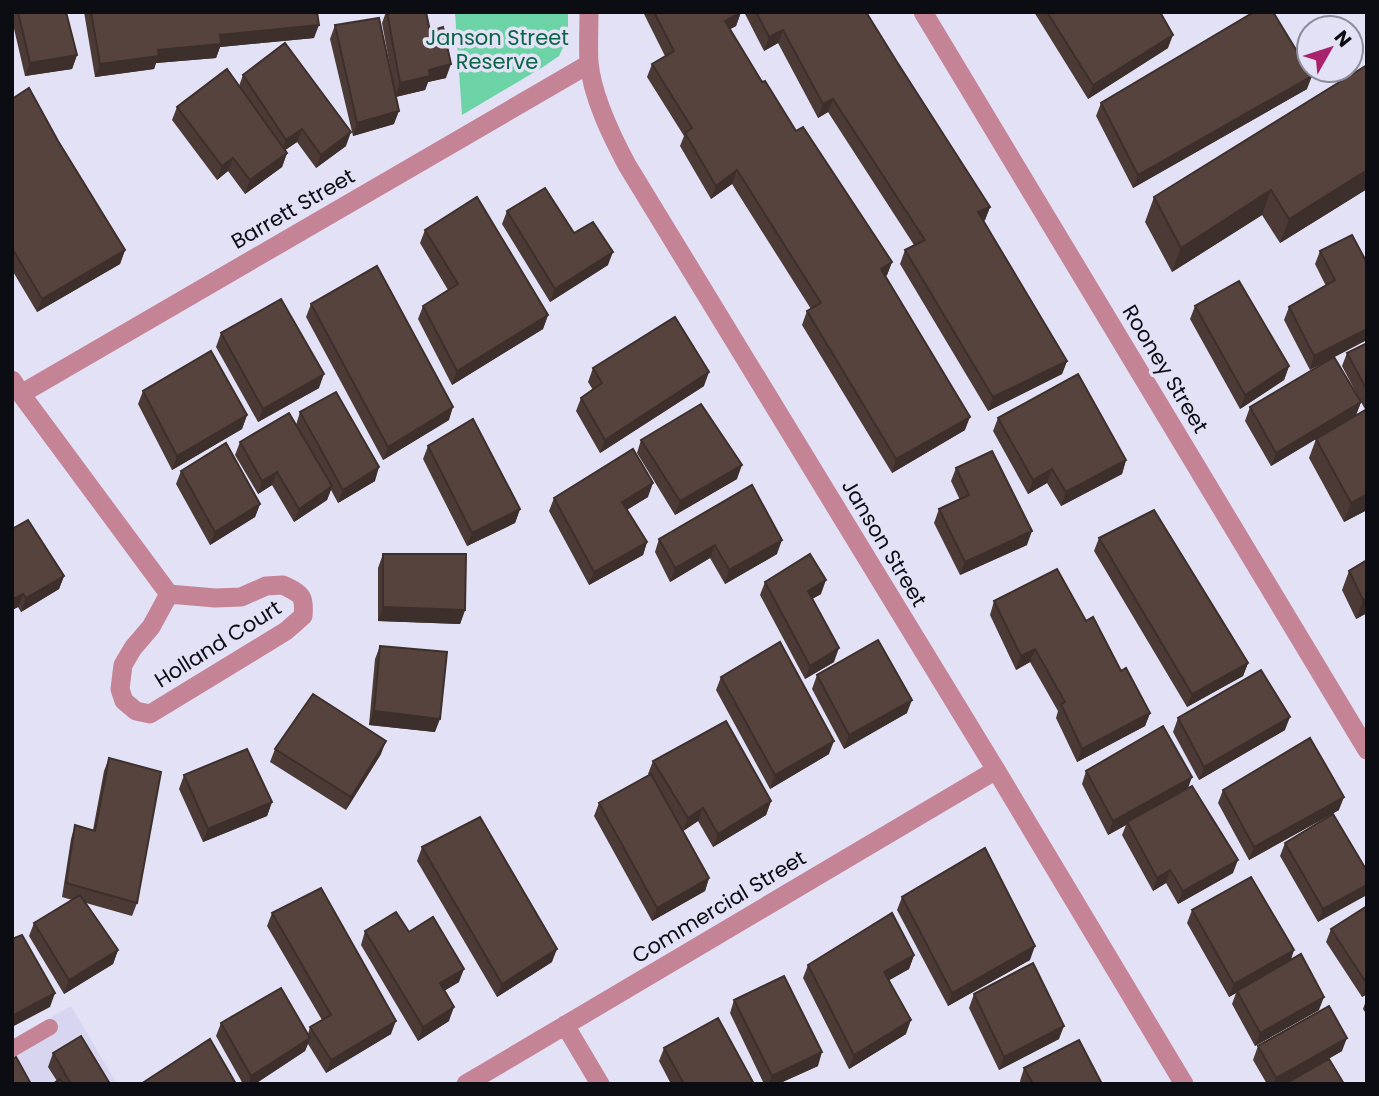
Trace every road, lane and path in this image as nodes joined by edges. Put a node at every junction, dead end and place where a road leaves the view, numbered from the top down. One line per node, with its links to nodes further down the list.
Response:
1 (589, 12): 3 (street, Janson Street)
2 (923, 12): 6 (street, Rooney Street)
3 (589, 64): 4 (street, Barrett Street); 7 (street, Janson Street)
4 (17, 387): 5 (street)
5 (169, 594): 5 (street, Holland Court)
6 (1367, 750)
7 (996, 770): 8 (street, Commercial Street); 13 (street, Janson Street)
8 (565, 1025): 11 (street, Commercial Street); 12 (street)
9 (50, 1027): 10 (lane)
10 (12, 1049)
11 (466, 1084)
12 (600, 1084)
13 (1184, 1084)

